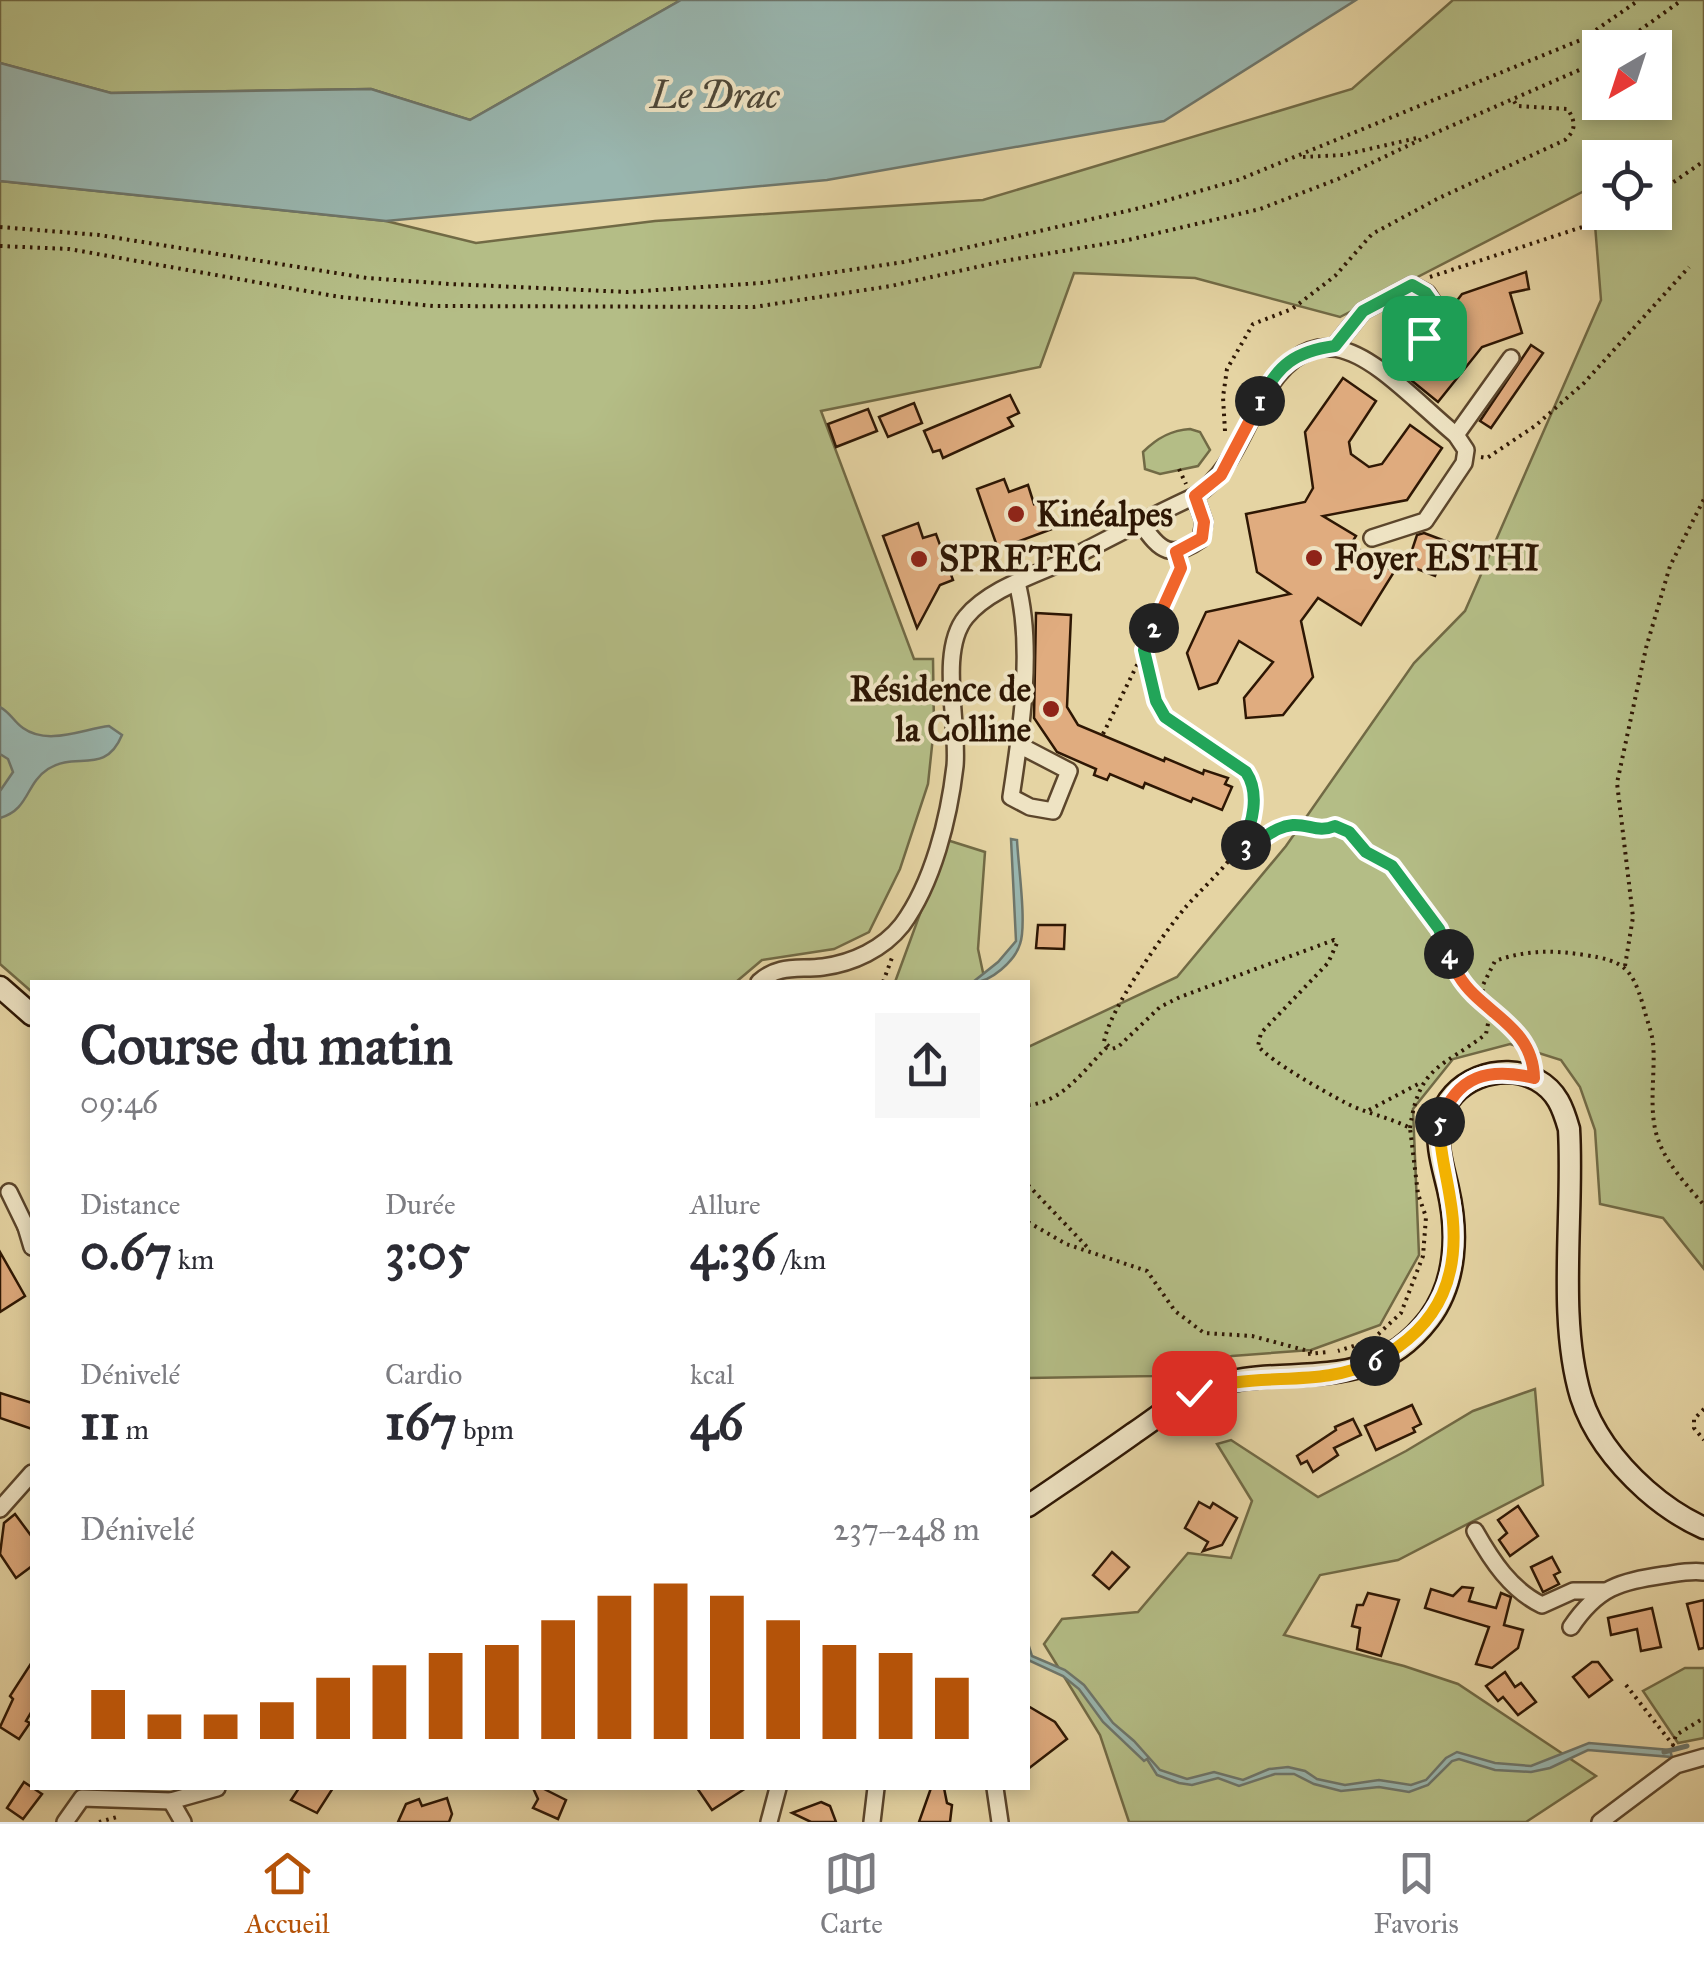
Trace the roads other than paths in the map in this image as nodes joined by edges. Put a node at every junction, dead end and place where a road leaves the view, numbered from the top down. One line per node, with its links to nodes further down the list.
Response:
1 (1421, 336): 2 (street)
2 (1335, 346): 4 (street); 5 (street)
3 (1511, 358): 4 (street)
4 (1456, 436): 7 (street)
5 (1195, 496): 6 (street); 8 (street)
6 (1141, 522): 8 (street); 9 (street)
7 (1372, 538)
8 (1176, 552): 10 (lane)
9 (1017, 584): 11 (street); 12 (street)
10 (1144, 650)
11 (1019, 745): 11 (street)
12 (762, 980)
13 (0, 988): 14 (main road)
14 (30, 1013)
15 (9, 1192): 16 (street)
16 (29, 1226)
17 (30, 1475): 19 (street)
18 (1030, 1505): 20 (main road)
19 (0, 1509)
20 (1704, 1528)
21 (1475, 1532): 23 (street)
22 (1704, 1572): 23 (street)
23 (1604, 1591): 24 (street)
24 (1571, 1627)
25 (1673, 1745): 27 (street)
26 (1704, 1757): 27 (street)
27 (1676, 1765): 38 (street)
28 (210, 1790): 32 (street)
29 (777, 1790): 35 (street)
30 (876, 1790): 36 (street)
31 (995, 1790): 37 (street)
32 (171, 1801): 33 (street); 34 (street)
33 (66, 1822)
34 (182, 1822)
35 (769, 1822)
36 (872, 1822)
37 (1000, 1822)
38 (1600, 1822)

